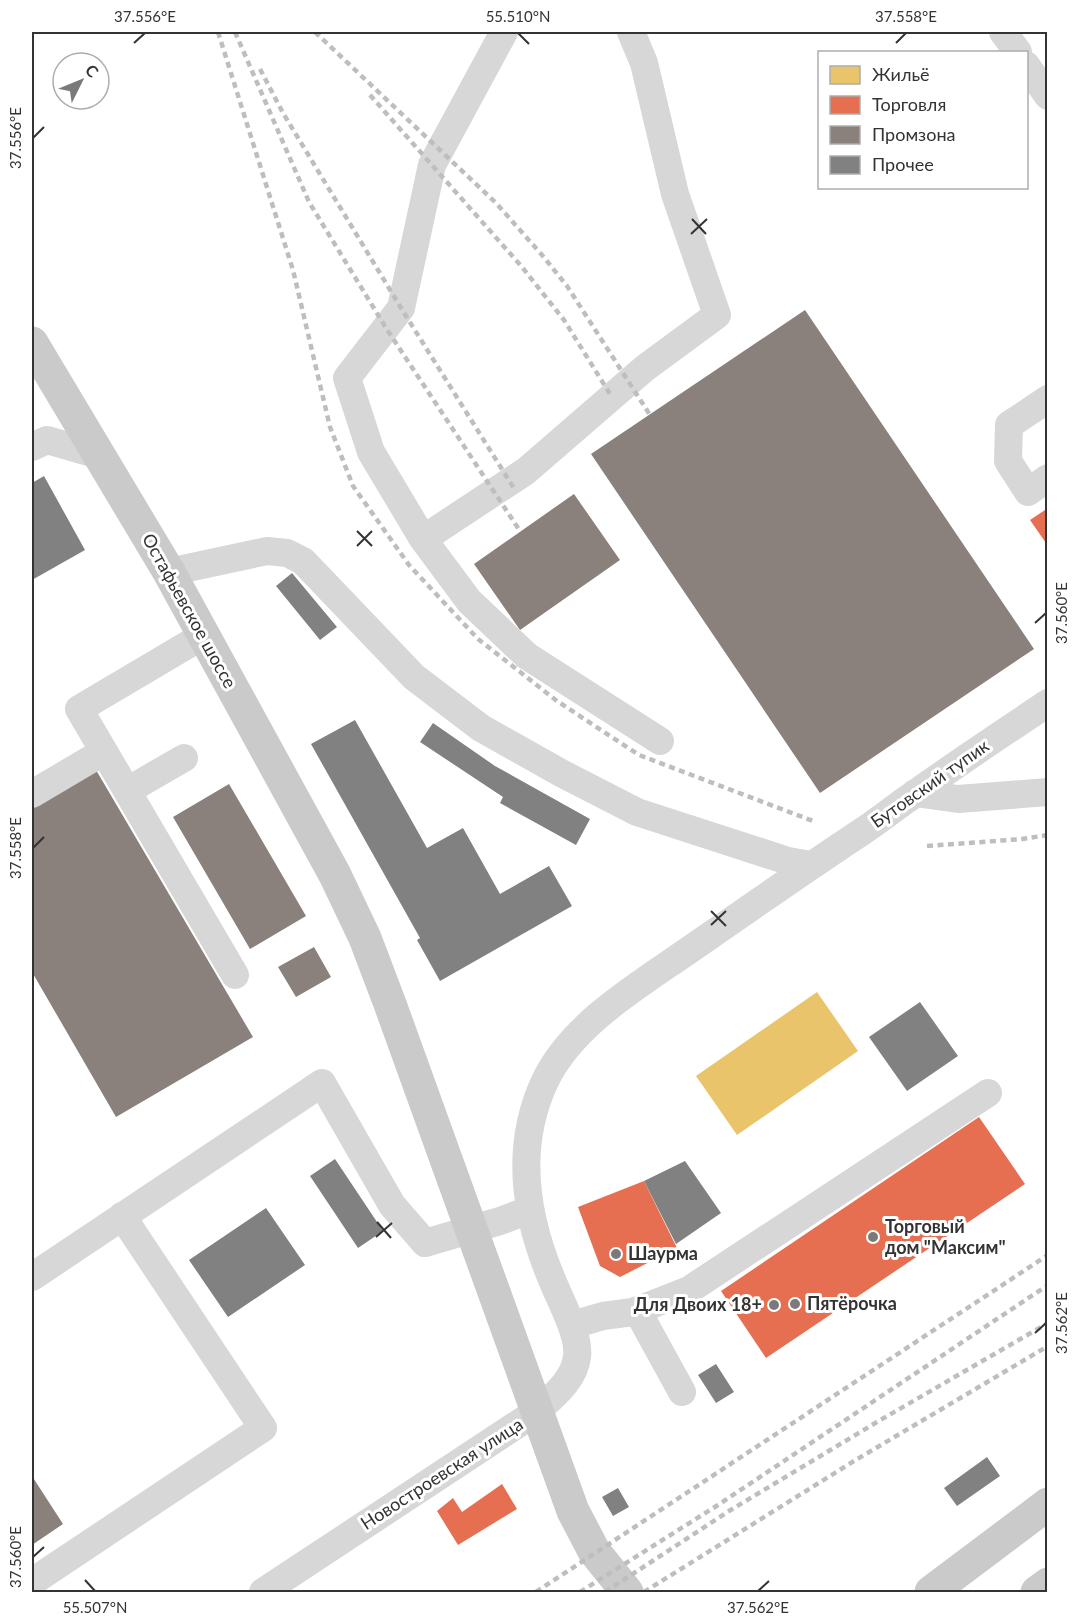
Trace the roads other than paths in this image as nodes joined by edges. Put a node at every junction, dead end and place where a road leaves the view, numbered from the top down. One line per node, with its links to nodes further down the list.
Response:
1 (504, 32): 12 (street)
2 (631, 32): 12 (street)
3 (1003, 32): 4 (street)
4 (1017, 51)
5 (1028, 68): 6 (street)
6 (1047, 96)
7 (33, 344): 10 (main road, Остафьевское шоссе)
8 (1047, 399): 11 (street)
9 (32, 447): 10 (street)
10 (99, 455): 13 (main road, Остафьевское шоссе)
11 (1047, 478)
12 (423, 539): 16 (street)
13 (169, 572): 14 (main road, Остафьевское шоссе); 23 (street)
14 (204, 635): 17 (street); 36 (main road, Остафьевское шоссе)
15 (1047, 703): 21 (street, Бутовский тупик)
16 (660, 741)
17 (104, 752): 19 (street); 22 (street)
18 (184, 758): 19 (street)
19 (127, 791): 24 (street)
20 (1047, 792): 21 (street)
21 (915, 793): 23 (street, Бутовский тупик)
22 (32, 794)
23 (811, 865): 26 (street)
24 (235, 975)
25 (988, 1093): 29 (street)
26 (529, 1210): 27 (street); 30 (street)
27 (122, 1216): 28 (street); 33 (street)
28 (32, 1276)
29 (637, 1310): 30 (street); 31 (street)
30 (572, 1325): 35 (street, Новостроевская улица)
31 (682, 1392)
32 (1047, 1504): 37 (main road)
33 (32, 1582)
34 (1047, 1584): 38 (main road)
35 (263, 1593)
36 (627, 1593)
37 (932, 1593)
38 (1037, 1593)

